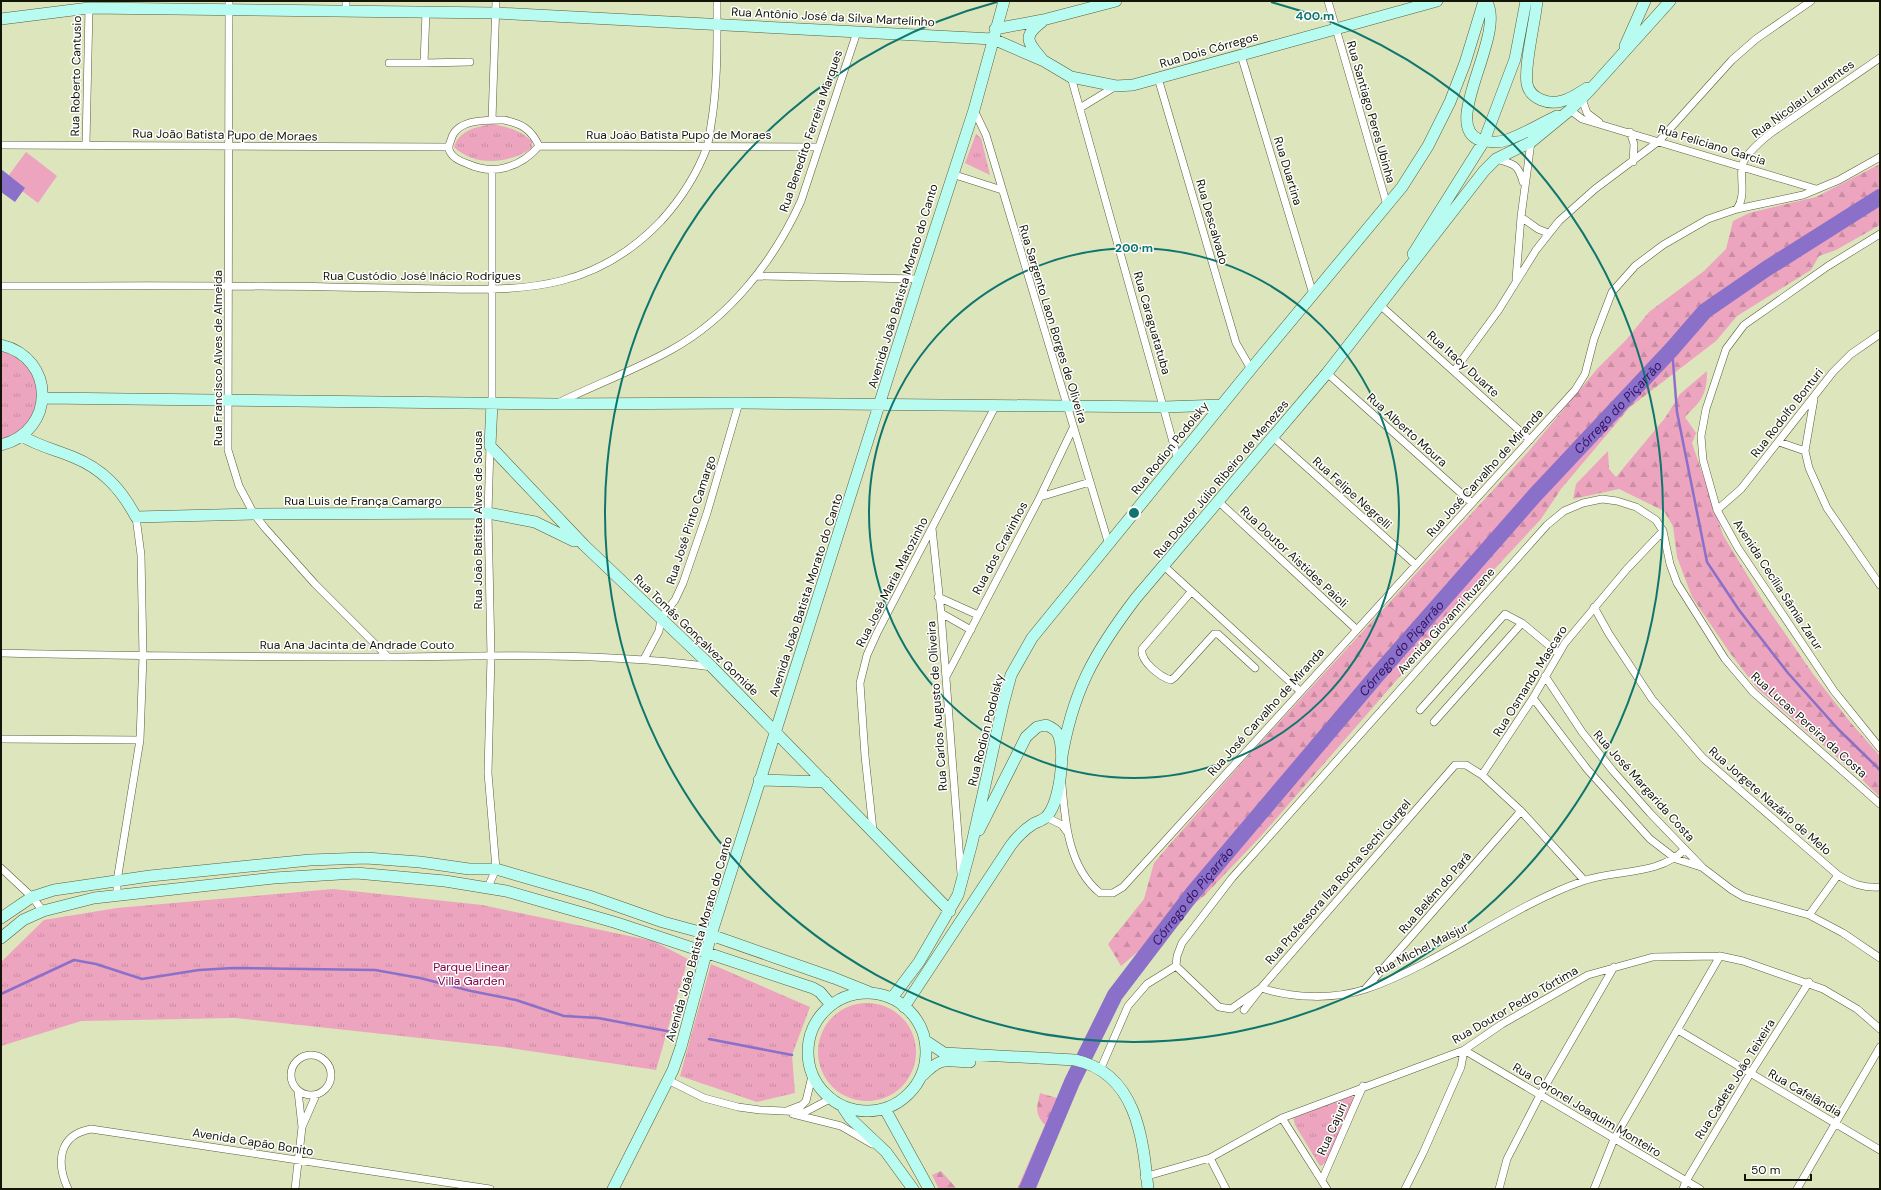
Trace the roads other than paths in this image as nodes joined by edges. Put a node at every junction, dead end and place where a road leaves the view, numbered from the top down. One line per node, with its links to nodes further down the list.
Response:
1 (496, 1): 17 (street)
2 (717, 1): 20 (street, Rua Custódio José Inácio Rodrigues)
3 (1004, 1): 24 (street, Avenida João Batista Morato do Canto)
4 (1116, 1): 19 (street)
5 (1328, 1): 22 (street, Rua Santiago Peres Ubinha)
6 (1437, 1): 22 (street, Rua Dois Córregos)
7 (1485, 1): 45 (street); 64 (street, Rua Rodion Podolsky)
8 (1526, 1): 45 (street)
9 (1537, 1): 36 (street)
10 (1645, 1): 28 (street)
11 (1670, 1): 28 (street)
12 (1811, 1): 46 (street)
13 (229, 6): 14 (street, Rua Antônio José da Silva Martelinho); 15 (street, Rua Antônio José da Silva Martelinho); 50 (street, Rua Francisco Alves de Almeida)
14 (346, 6): 16 (street, Rua Antônio José da Silva Martelinho)
15 (89, 8): 18 (street, Rua Antônio José da Silva Martelinho); 48 (street, Rua Roberto Cantusio)
16 (426, 12): 17 (street, Rua Antônio José da Silva Martelinho); 33 (street)
17 (496, 13): 20 (street, Rua Antônio José da Silva Martelinho); 42 (street)
18 (1, 19)
19 (1043, 20): 21 (street); 25 (street)
20 (717, 24): 23 (street, Rua Antônio José da Silva Martelinho); 52 (street, Rua Custódio José Inácio Rodrigues)
21 (1017, 25): 24 (street); 25 (street)
22 (1335, 28): 27 (street, Rua Dois Córregos); 64 (street, Rua Santiago Peres Ubinha)
23 (857, 32): 24 (street, Rua Antônio José da Silva Martelinho); 54 (street, Rua Benedito Ferreira Marques)
24 (994, 34): 26 (street, Rua Dois Córregos); 40 (street, Avenida João Batista Morato do Canto)
25 (1028, 38): 26 (street); 30 (street)
26 (1012, 47): 30 (street, Rua Dois Córregos)
27 (1241, 55): 35 (street, Rua Dois Córregos); 76 (street, Rua Duartina)
28 (1621, 56): 36 (street)
29 (1880, 58): 58 (street, Rua Nicolau Laurentes)
30 (1044, 61): 34 (street, Rua Dois Córregos)
31 (470, 62): 33 (street)
32 (390, 63): 33 (street)
33 (424, 63)
34 (1071, 77): 37 (street, Rua Dois Córregos); 39 (street, Rua Caraguatatuba)
35 (1158, 78): 37 (street, Rua Dois Córregos); 80 (street, Rua Descalvado)
36 (1598, 82): 38 (street)
37 (1116, 86): 39 (street)
38 (1582, 99): 41 (street); 43 (street, Rua Feliciano Garcia)
39 (1080, 108): 93 (street, Rua Caraguatatuba)
40 (974, 110): 60 (street, Avenida João Batista Morato do Canto); 63 (street, Rua Sargento Laon Borges de Oliveira)
41 (1570, 110): 43 (street, Rua Feliciano Garcia); 45 (street); 47 (street, Rua Doutor Júlio Ribeiro de Menezes)
42 (492, 120): 51 (street); 53 (street)
43 (1601, 124): 44 (street, Rua Feliciano Garcia)
44 (1630, 132): 46 (street, Rua Feliciano Garcia); 57 (street)
45 (1484, 141): 70 (street)
46 (1659, 141): 57 (street); 58 (street, Rua Feliciano Garcia)
47 (1531, 142): 56 (street, Rua Doutor Júlio Ribeiro de Menezes); 61 (street)
48 (86, 144): 49 (street, Rua João Batista Pupo de Moraes); 50 (street, Rua João Batista Pupo de Moraes)
49 (1, 145)
50 (228, 146): 53 (street, Rua João Batista Pupo de Moraes); 73 (street, Rua Francisco Alves de Almeida)
51 (539, 146): 52 (street, Rua João Batista Pupo de Moraes); 59 (street)
52 (707, 146): 54 (street, Rua João Batista Pupo de Moraes); 75 (street, Rua Custódio José Inácio Rodrigues)
53 (449, 147): 59 (street)
54 (819, 147): 69 (street, Rua Benedito Ferreira Marques)
55 (1880, 157): 62 (street, Rua José Carvalho de Miranda)
56 (1496, 159): 61 (street); 70 (street, Rua Doutor Júlio Ribeiro de Menezes)
57 (1633, 162): 67 (street)
58 (1742, 166): 62 (street, Rua Feliciano Garcia); 65 (street)
59 (492, 170): 75 (street, Rua João Batista Alves de Sousa)
60 (952, 174): 63 (street); 71 (street, Avenida João Batista Morato do Canto)
61 (1524, 185): 66 (street)
62 (1816, 189): 65 (street, Rua José Carvalho de Miranda)
63 (1002, 190): 92 (street, Rua Sargento Laon Borges de Oliveira)
64 (1387, 205): 76 (street, Rua Rodion Podolsky)
65 (1737, 209): 97 (street, Rua José Carvalho de Miranda)
66 (1521, 217): 67 (street); 72 (street)
67 (1548, 233): 72 (street)
68 (1880, 234): 107 (street, Avenida Cecília Sâmia Zarur)
69 (756, 276): 71 (street); 88 (street, Rua Benedito Ferreira Marques)
70 (1401, 276): 77 (street, Rua Doutor Júlio Ribeiro de Menezes)
71 (919, 279): 89 (street, Avenida João Batista Morato do Canto)
72 (1516, 281): 81 (street)
73 (229, 285): 74 (street, Rua Custódio José Inácio Rodrigues); 75 (street, Rua Custódio José Inácio Rodrigues); 85 (street, Rua Francisco Alves de Almeida)
74 (1, 286)
75 (492, 290): 86 (street, Rua João Batista Alves de Sousa)
76 (1313, 294): 80 (street, Rua Rodion Podolsky)
77 (1380, 305): 81 (street, Rua Itacy Duarte); 82 (street, Rua Doutor Júlio Ribeiro de Menezes)
78 (1880, 334): 83 (street, Rua Rodolfo Bonturi)
79 (1, 345): 84 (street)
80 (1251, 369): 91 (street, Rua Rodion Podolsky)
81 (1454, 371): 97 (street, Rua Itacy Duarte)
82 (1327, 374): 96 (street, Rua Doutor Júlio Ribeiro de Menezes); 106 (street, Rua Alberto Moura)
83 (1814, 397): 98 (street, Rua Rodolfo Bonturi); 101 (street)
84 (43, 398): 85 (street); 95 (street)
85 (227, 401): 86 (street); 109 (street, Rua Francisco Alves de Almeida)
86 (492, 403): 88 (street); 100 (street, Rua João Batista Alves de Sousa)
87 (739, 403): 88 (street); 89 (street); 123 (street, Rua José Pinto Camargo)
88 (556, 404)
89 (880, 404): 90 (street); 141 (street, Avenida João Batista Morato do Canto)
90 (996, 405): 92 (street); 111 (street, Rua José Maria Matozinho)
91 (1222, 405): 93 (street); 102 (street, Rua Rodion Podolsky)
92 (1067, 406): 93 (street); 94 (street, Rua Sargento Laon Borges de Oliveira)
93 (1164, 407): 102 (street, Rua Caraguatatuba)
94 (1073, 428): 103 (street, Rua Sargento Laon Borges de Oliveira); 104 (street, Rua dos Cravinhos)
95 (22, 436): 99 (street); 110 (street)
96 (1273, 436): 105 (street, Rua Doutor Júlio Ribeiro de Menezes); 115 (street, Rua Felipe Negrelli)
97 (1530, 440): 106 (street, Rua José Carvalho de Miranda)
98 (1779, 442): 101 (street); 107 (street, Rua Rodolfo Bonturi)
99 (1, 445)
100 (490, 446): 108 (street, Rua João Batista Alves de Sousa); 114 (street, Rua Tomás Gonçalvez Gomide)
101 (1805, 451): 117 (street)
102 (1178, 460): 113 (street, Rua Rodion Podolsky)
103 (1090, 482): 104 (street); 113 (street, Rua Sargento Laon Borges de Oliveira)
104 (1040, 497): 122 (street, Rua dos Cravinhos)
105 (1218, 502): 116 (street, Rua Doutor Júlio Ribeiro de Menezes); 125 (street, Rua Doutor Aistides Paioli)
106 (1472, 504): 115 (street, Rua José Carvalho de Miranda)
107 (1717, 510): 144 (street, Avenida Cecília Sâmia Zarur)
108 (488, 513): 109 (street, Rua Luis de França Camargo); 114 (street, Rua Luis de França Camargo); 130 (street, Rua João Batista Alves de Sousa)
109 (254, 514): 110 (street, Rua Luis de França Camargo); 131 (street, Rua Francisco Alves de Almeida)
110 (136, 517): 129 (street)
111 (932, 527): 119 (street, Rua Carlos Augusto de Oliveira); 152 (street, Rua José Maria Matozinho)
112 (1663, 531): 120 (street, Rua Osmando Mascaro); 149 (street, Rua Lucas Pereira da Costa); 178 (street, Avenida Giovanni Ruzene)
113 (1109, 545): 154 (street, Rua Rodion Podolsky)
114 (584, 546): 123 (street, Rua Tomás Gonçalvez Gomide)
115 (1416, 565): 125 (street, Rua José Carvalho de Miranda)
116 (1164, 566): 118 (street); 145 (street, Rua Doutor Júlio Ribeiro de Menezes)
117 (1880, 586)
118 (1191, 592): 134 (street); 137 (street)
119 (938, 597): 121 (street, Rua Carlos Augusto de Oliveira); 122 (street)
120 (1594, 607): 128 (street, Rua Osmando Mascaro); 161 (street, Rua Jorgete Nazário de Melo)
121 (941, 613): 126 (street); 136 (street, Rua Carlos Augusto de Oliveira)
122 (978, 615): 126 (street, Rua dos Cravinhos)
123 (661, 618): 132 (street, Rua José Pinto Camargo); 133 (street, Rua Tomás Gonçalvez Gomide)
124 (1522, 623): 128 (street); 139 (street); 140 (street)
125 (1356, 629): 137 (street, Rua José Carvalho de Miranda)
126 (971, 630): 136 (street, Rua dos Cravinhos)
127 (1, 653): 129 (street, Rua Ana Jacinta de Andrade Couto)
128 (1558, 653): 135 (street, Rua Osmando Mascaro)
129 (143, 656): 131 (street, Rua Ana Jacinta de Andrade Couto); 143 (street)
130 (491, 656): 131 (street, Rua Ana Jacinta de Andrade Couto); 132 (street, Rua Ana Jacinta de Andrade Couto); 159 (street, Rua João Batista Alves de Sousa)
131 (388, 657)
132 (644, 659): 133 (street, Rua Ana Jacinta de Andrade Couto)
133 (712, 667): 141 (street, Rua Tomás Gonçalvez Gomide)
134 (1255, 668)
135 (1545, 676): 138 (street, Rua Osmando Mascaro); 155 (street, Rua José Margarida Costa)
136 (946, 678): 164 (street, Rua Carlos Augusto de Oliveira)
137 (1300, 691): 160 (street, Rua José Carvalho de Miranda)
138 (1533, 698): 146 (street, Rua Osmando Mascaro); 156 (street, Rua José Margarida Costa)
139 (1420, 710)
140 (1434, 722)
141 (776, 733): 147 (street, Avenida João Batista Morato do Canto); 148 (street, Rua Tomás Gonçalvez Gomide)
142 (1, 738): 143 (street)
143 (140, 740): 163 (street)
144 (1880, 748)
145 (1061, 762): 151 (street); 153 (street, Rua Doutor Júlio Ribeiro de Menezes); 154 (street)
146 (1482, 775): 150 (street); 181 (street, Rua Professora Ilza Rocha Sechi Gurgel)
147 (759, 780): 148 (street); 173 (street, Avenida João Batista Morato do Canto)
148 (825, 782): 152 (street, Rua Tomás Gonçalvez Gomide)
149 (1880, 804)
150 (1521, 811): 162 (street); 182 (street, Rua Belém do Pará)
151 (1046, 817): 153 (street); 186 (street)
152 (873, 830): 169 (street, Rua Tomás Gonçalvez Gomide)
153 (1067, 832): 160 (street, Rua Doutor Júlio Ribeiro de Menezes)
154 (972, 843): 164 (street, Rua Rodion Podolsky)
155 (1685, 849): 156 (street, Rua Michel Malsjur); 158 (street, Rua José Margarida Costa)
156 (1676, 859): 158 (street, Rua José Margarida Costa); 162 (street, Rua Michel Malsjur)
157 (1, 868): 168 (street)
158 (1703, 868): 171 (street, Rua José Margarida Costa)
159 (496, 869): 163 (street); 165 (street); 173 (street)
160 (1134, 875)
161 (1838, 875): 166 (street, Rua Jorgete Nazário de Melo); 171 (street)
162 (1584, 880): 182 (street, Rua Michel Malsjur)
163 (117, 881): 167 (street); 168 (street)
164 (962, 884): 169 (street, Rua Rodion Podolsky)
165 (488, 887): 167 (street); 175 (street)
166 (1880, 887)
167 (117, 894): 170 (street)
168 (32, 897): 170 (street); 172 (street)
169 (950, 910): 184 (street, Rua Rodion Podolsky)
170 (43, 911): 174 (street)
171 (1809, 915): 177 (street, Rua José Margarida Costa)
172 (1, 918)
173 (711, 935): 175 (street, Avenida João Batista Morato do Canto); 183 (street)
174 (1, 938)
175 (706, 952): 185 (street); 198 (street, Avenida João Batista Morato do Canto)
176 (1720, 956): 179 (street, Rua Doutor Pedro Tórtima); 180 (street, Rua Doutor Pedro Tórtima); 189 (street)
177 (1880, 958)
178 (1176, 966): 181 (street); 194 (street)
179 (1614, 967): 192 (street, Rua Doutor Pedro Tórtima); 202 (street)
180 (1809, 982): 188 (street, Rua Doutor Pedro Tórtima); 195 (street, Rua Cadete João Teixeira)
181 (1261, 988): 182 (street, Rua Michel Malsjur); 187 (street, Rua Professora Ilza Rocha Sechi Gurgel)
182 (1365, 990)
183 (869, 992): 184 (street); 185 (street)
184 (892, 998): 186 (street)
185 (831, 1005): 196 (street)
186 (904, 1007): 190 (street)
187 (1244, 1010)
188 (1880, 1029)
189 (1678, 1030): 195 (street, Rua Cafelândia); 210 (street)
190 (926, 1042): 193 (street); 197 (street)
191 (1880, 1047): 208 (street)
192 (1464, 1050): 199 (street, Rua Doutor Pedro Tórtima); 202 (street, Rua Coronel Joaquim Monteiro); 228 (street)
193 (1075, 1062): 194 (street); 197 (street)
194 (1094, 1067): 215 (street)
195 (1750, 1074): 208 (street, Rua Cafelândia); 217 (street, Rua Cadete João Teixeira)
196 (812, 1076): 203 (street); 206 (street)
197 (921, 1077): 205 (street)
198 (668, 1080): 206 (street); 221 (street, Avenida João Batista Morato do Canto)
199 (1363, 1086): 207 (street, Rua Doutor Pedro Tórtima); 216 (street, Rua Cajuri)
200 (298, 1091): 201 (street); 201 (street); 209 (street)
201 (316, 1095): 209 (street)
202 (1540, 1095): 210 (street, Rua Coronel Joaquim Monteiro); 229 (street)
203 (830, 1099): 204 (street); 206 (street)
204 (842, 1105): 205 (street); 212 (street)
205 (885, 1109): 223 (street)
206 (783, 1112): 212 (street)
207 (1282, 1118): 213 (street, Rua Doutor Pedro Tórtima); 216 (street)
208 (1836, 1123): 211 (street, Rua Cafelândia); 233 (street)
209 (302, 1127): 214 (street)
210 (1614, 1139): 217 (street, Rua Coronel Joaquim Monteiro); 230 (street)
211 (1880, 1150)
212 (886, 1152): 222 (street)
213 (1210, 1158): 215 (street, Rua Doutor Pedro Tórtima); 226 (street)
214 (298, 1160): 218 (street, Avenida Capão Bonito); 219 (street); 220 (street, Avenida Capão Bonito)
215 (1144, 1177): 224 (street); 225 (street)
216 (1322, 1180): 227 (street)
217 (1686, 1181): 231 (street, Rua Cadete João Teixeira); 232 (street, Rua Coronel Joaquim Monteiro)
218 (68, 1189)
219 (296, 1189)
220 (490, 1189)
221 (613, 1189)
222 (913, 1189)
223 (929, 1189)
224 (1142, 1189)
225 (1148, 1189)
226 (1226, 1189)
227 (1327, 1189)
228 (1406, 1189)
229 (1499, 1189)
230 (1594, 1189)
231 (1683, 1189)
232 (1700, 1189)
233 (1797, 1189)

